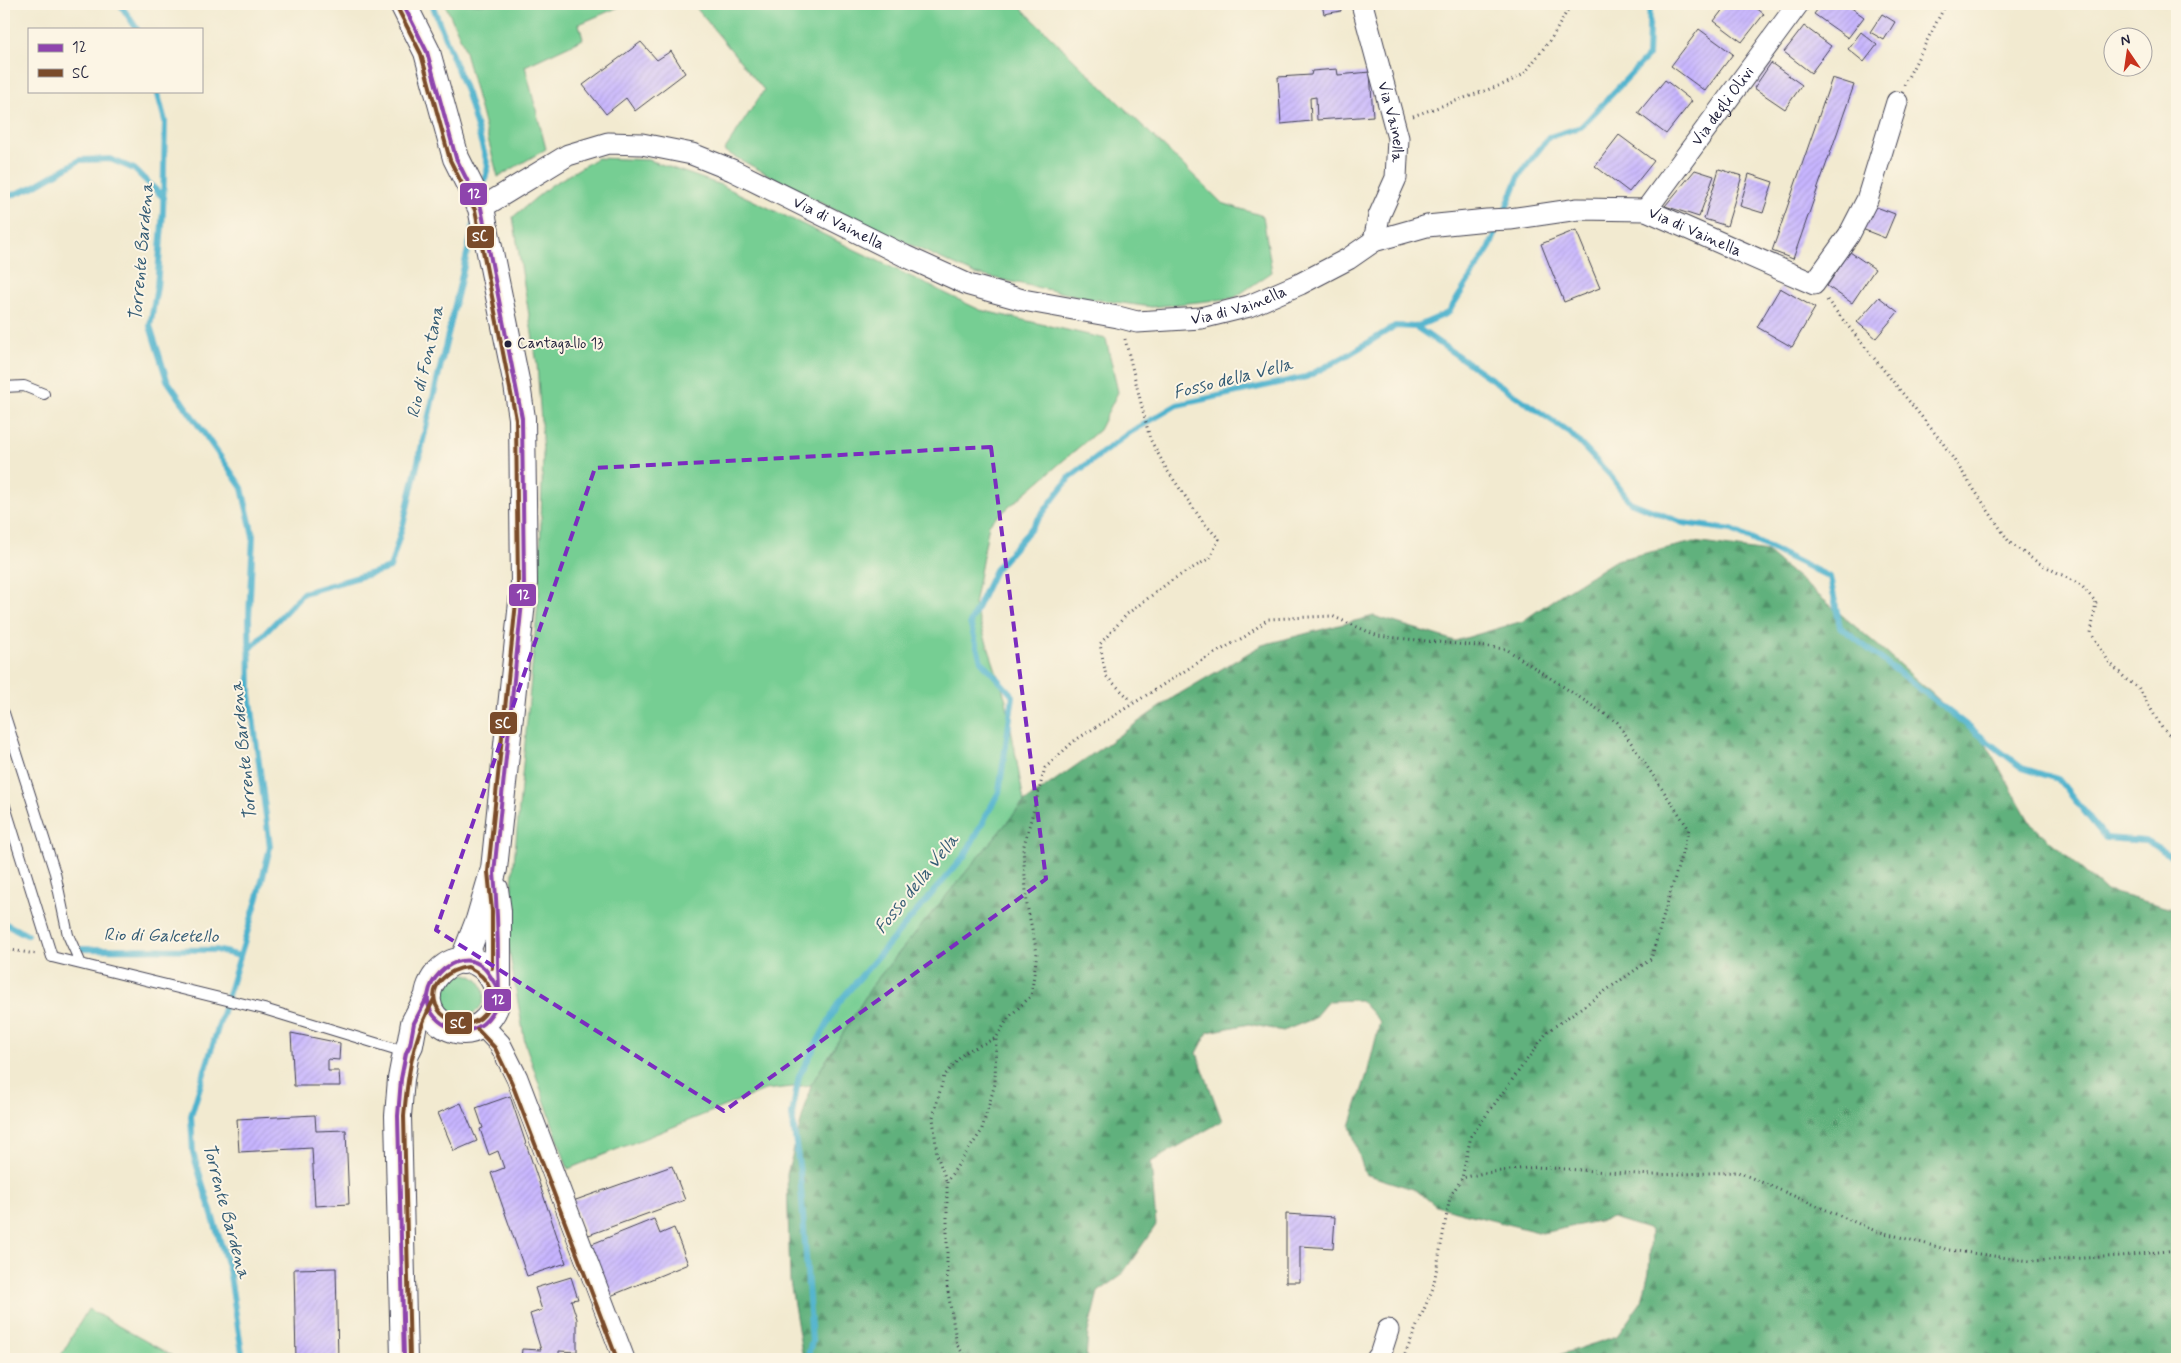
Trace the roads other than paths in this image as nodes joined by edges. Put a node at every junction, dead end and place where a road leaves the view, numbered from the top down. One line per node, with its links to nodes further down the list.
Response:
1 (403, 4): 5 (street)
2 (1362, 4): 7 (street, Via Vainella)
3 (1798, 4): 6 (street, Via degli Olivi)
4 (1897, 102): 6 (street, Via di Vainella)
5 (475, 198): 7 (street, Via di Vainella); 12 (street)
6 (1646, 210): 7 (street, Via di Vainella)
7 (1374, 241)
8 (4, 388): 9 (lane)
9 (44, 394)
10 (4, 713): 14 (lane)
11 (4, 803): 14 (lane)
12 (494, 873): 13 (street); 15 (street)
13 (463, 961): 15 (street); 16 (street)
14 (81, 964): 19 (lane)
15 (497, 987): 17 (street)
16 (428, 996): 18 (street); 19 (street)
17 (482, 1025): 18 (street); 22 (street)
18 (452, 1029): 19 (street)
19 (408, 1049): 21 (street)
20 (1388, 1330): 23 (street)
21 (404, 1359)
22 (624, 1359)
23 (1377, 1359)

